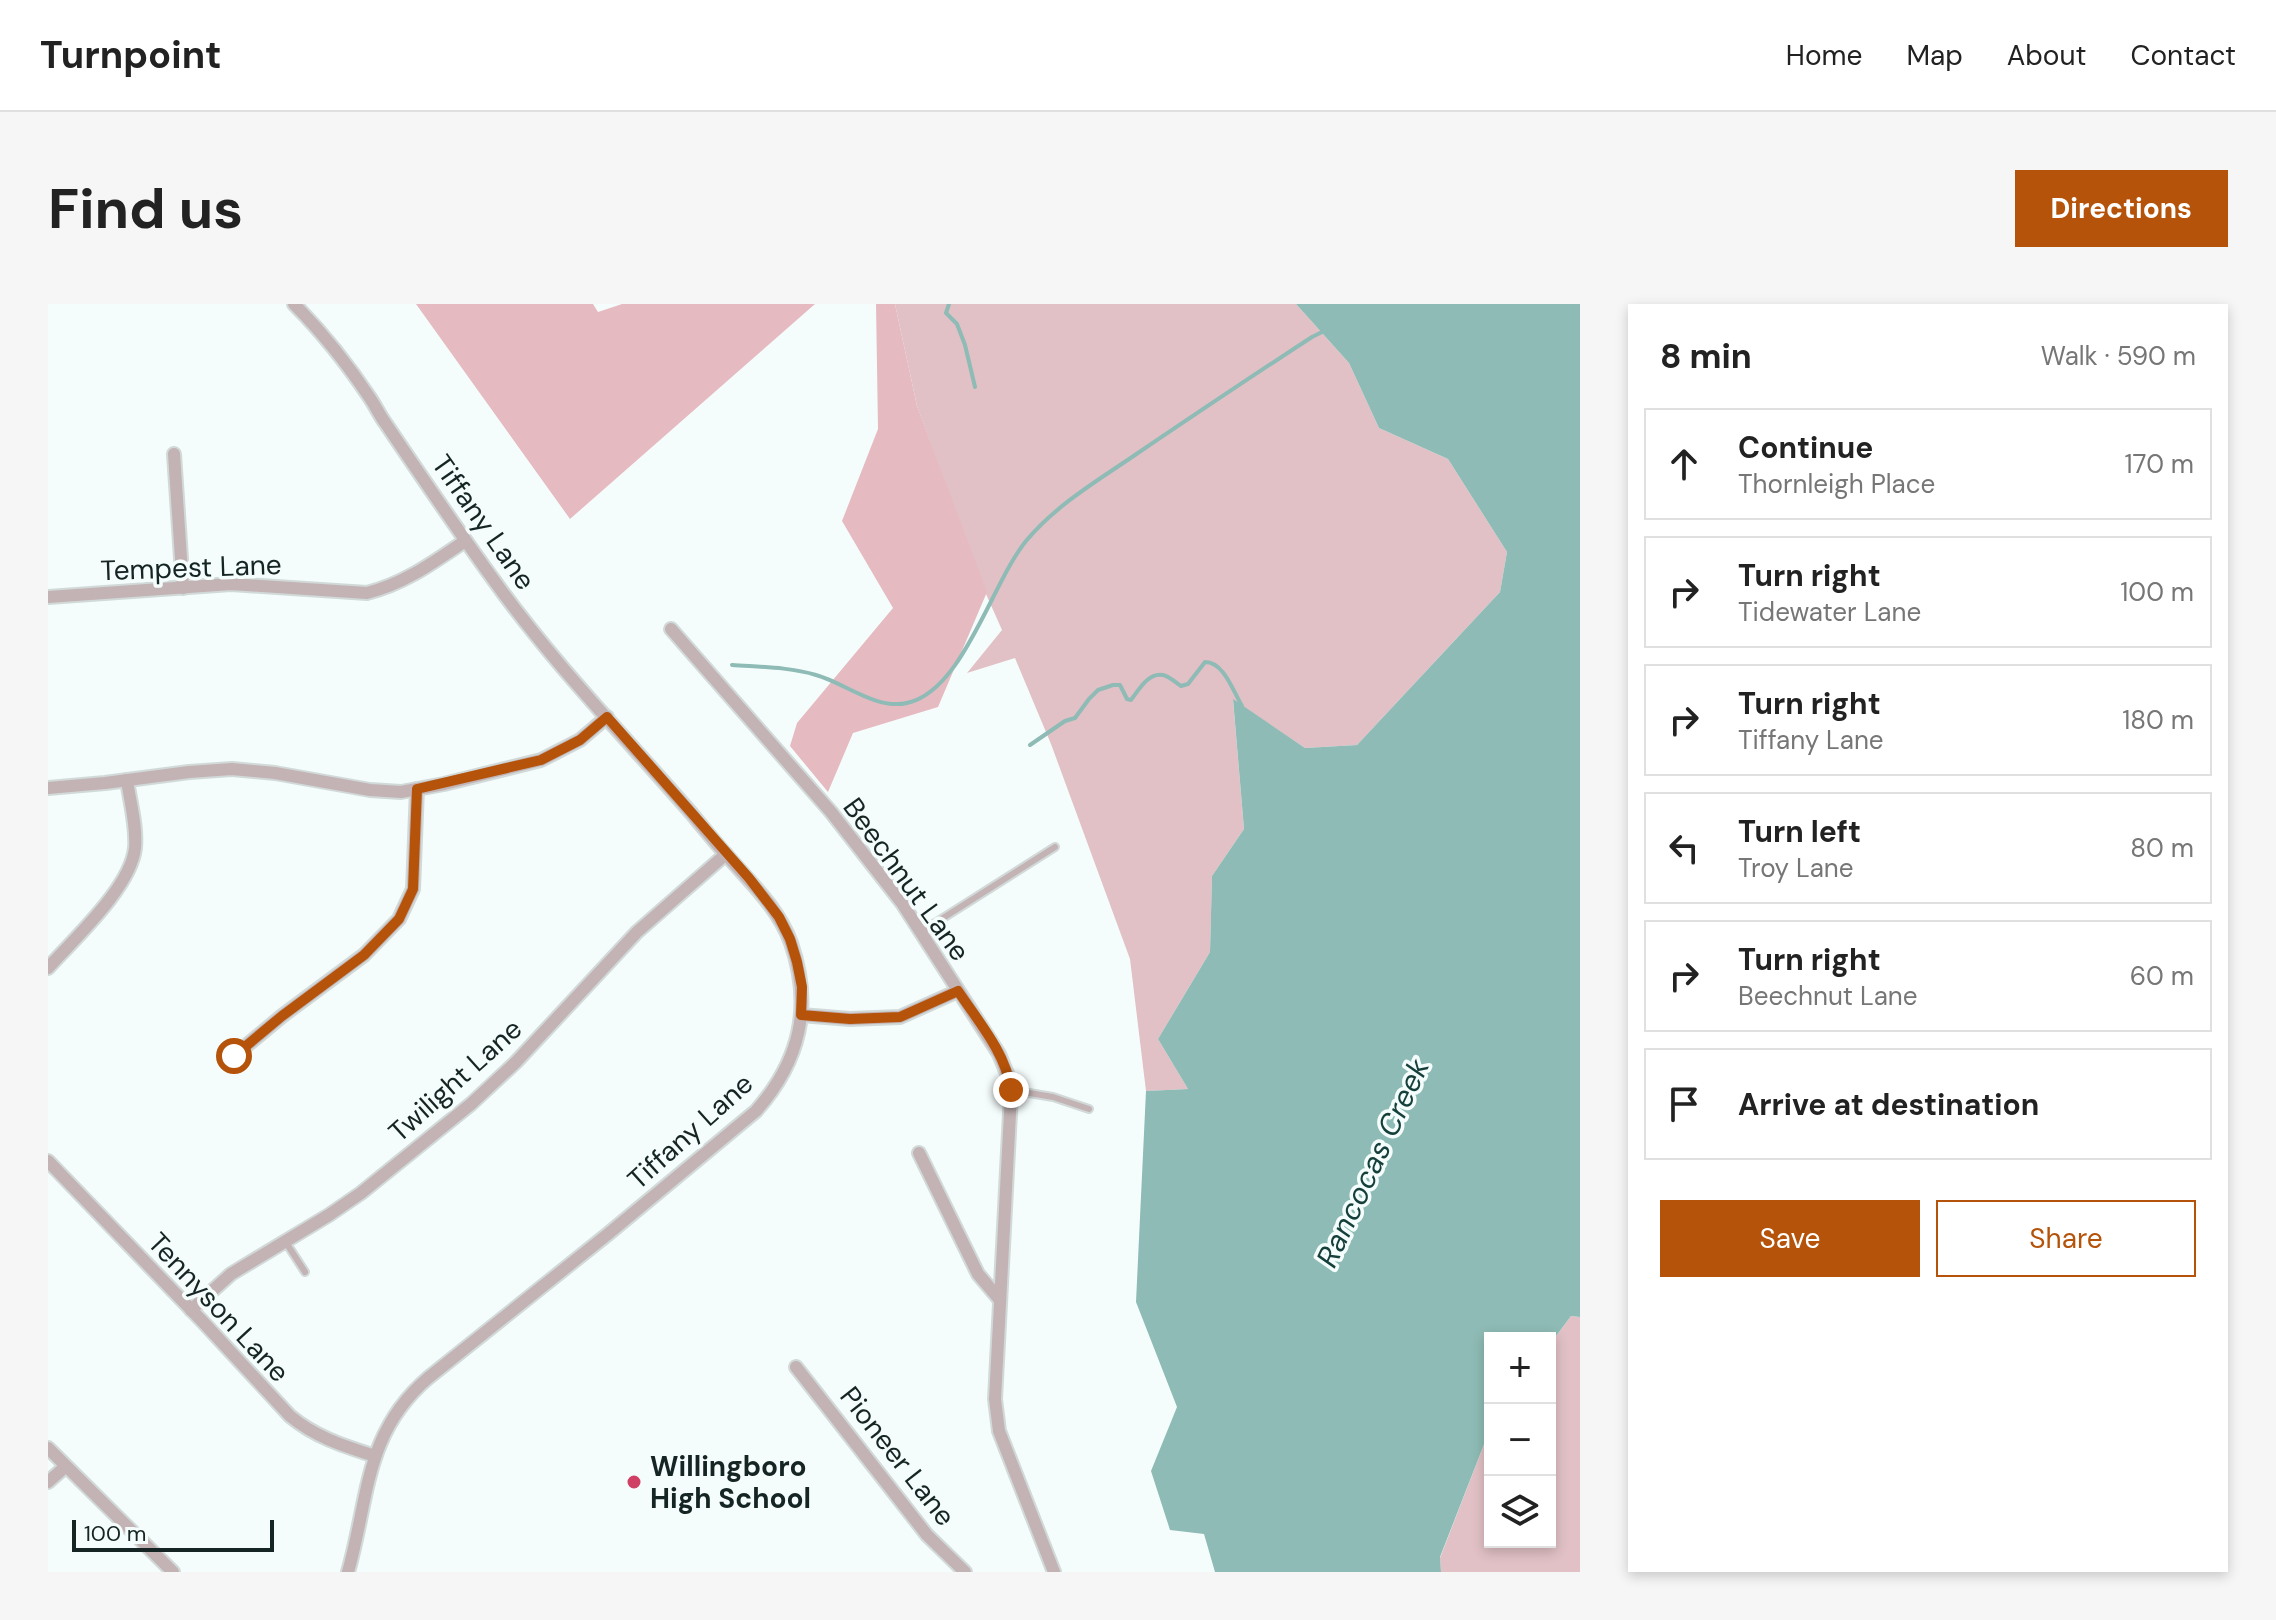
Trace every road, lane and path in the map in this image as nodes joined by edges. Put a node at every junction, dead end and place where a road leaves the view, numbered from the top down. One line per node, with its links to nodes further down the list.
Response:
1 (294, 304): 3 (street, Tiffany Lane)
2 (174, 454): 4 (street)
3 (465, 541): 4 (street, Tempest Lane); 7 (street, Tiffany Lane)
4 (183, 588): 5 (street, Tempest Lane)
5 (48, 597)
6 (671, 629): 13 (street, Beechnut Lane)
7 (607, 717): 10 (street); 12 (street, Tiffany Lane)
8 (127, 780): 9 (street); 10 (street); 14 (street)
9 (48, 788)
10 (417, 789): 17 (street)
11 (1055, 847): 13 (lane)
12 (726, 854): 16 (street, Tiffany Lane); 22 (street, Twilight Lane)
13 (921, 932): 15 (street, Beechnut Lane)
14 (48, 968)
15 (958, 991): 16 (street); 18 (street, Beechnut Lane)
16 (801, 1015): 28 (street, Tiffany Lane)
17 (234, 1056)
18 (1011, 1090): 19 (lane); 24 (street, Beechnut Lane)
19 (1089, 1109)
20 (919, 1153): 24 (street)
21 (48, 1161): 25 (street, Tennyson Lane)
22 (285, 1241): 23 (lane); 25 (street, Twilight Lane)
23 (305, 1272)
24 (1000, 1300): 34 (street, Beechnut Lane)
25 (191, 1310): 28 (street, Tennyson Lane)
26 (796, 1367): 33 (street, Pioneer Lane)
27 (48, 1448): 29 (street)
28 (375, 1456): 32 (street, Tiffany Lane)
29 (65, 1467): 30 (street); 31 (street)
30 (48, 1482)
31 (173, 1572)
32 (348, 1572)
33 (965, 1572)
34 (1054, 1572)

